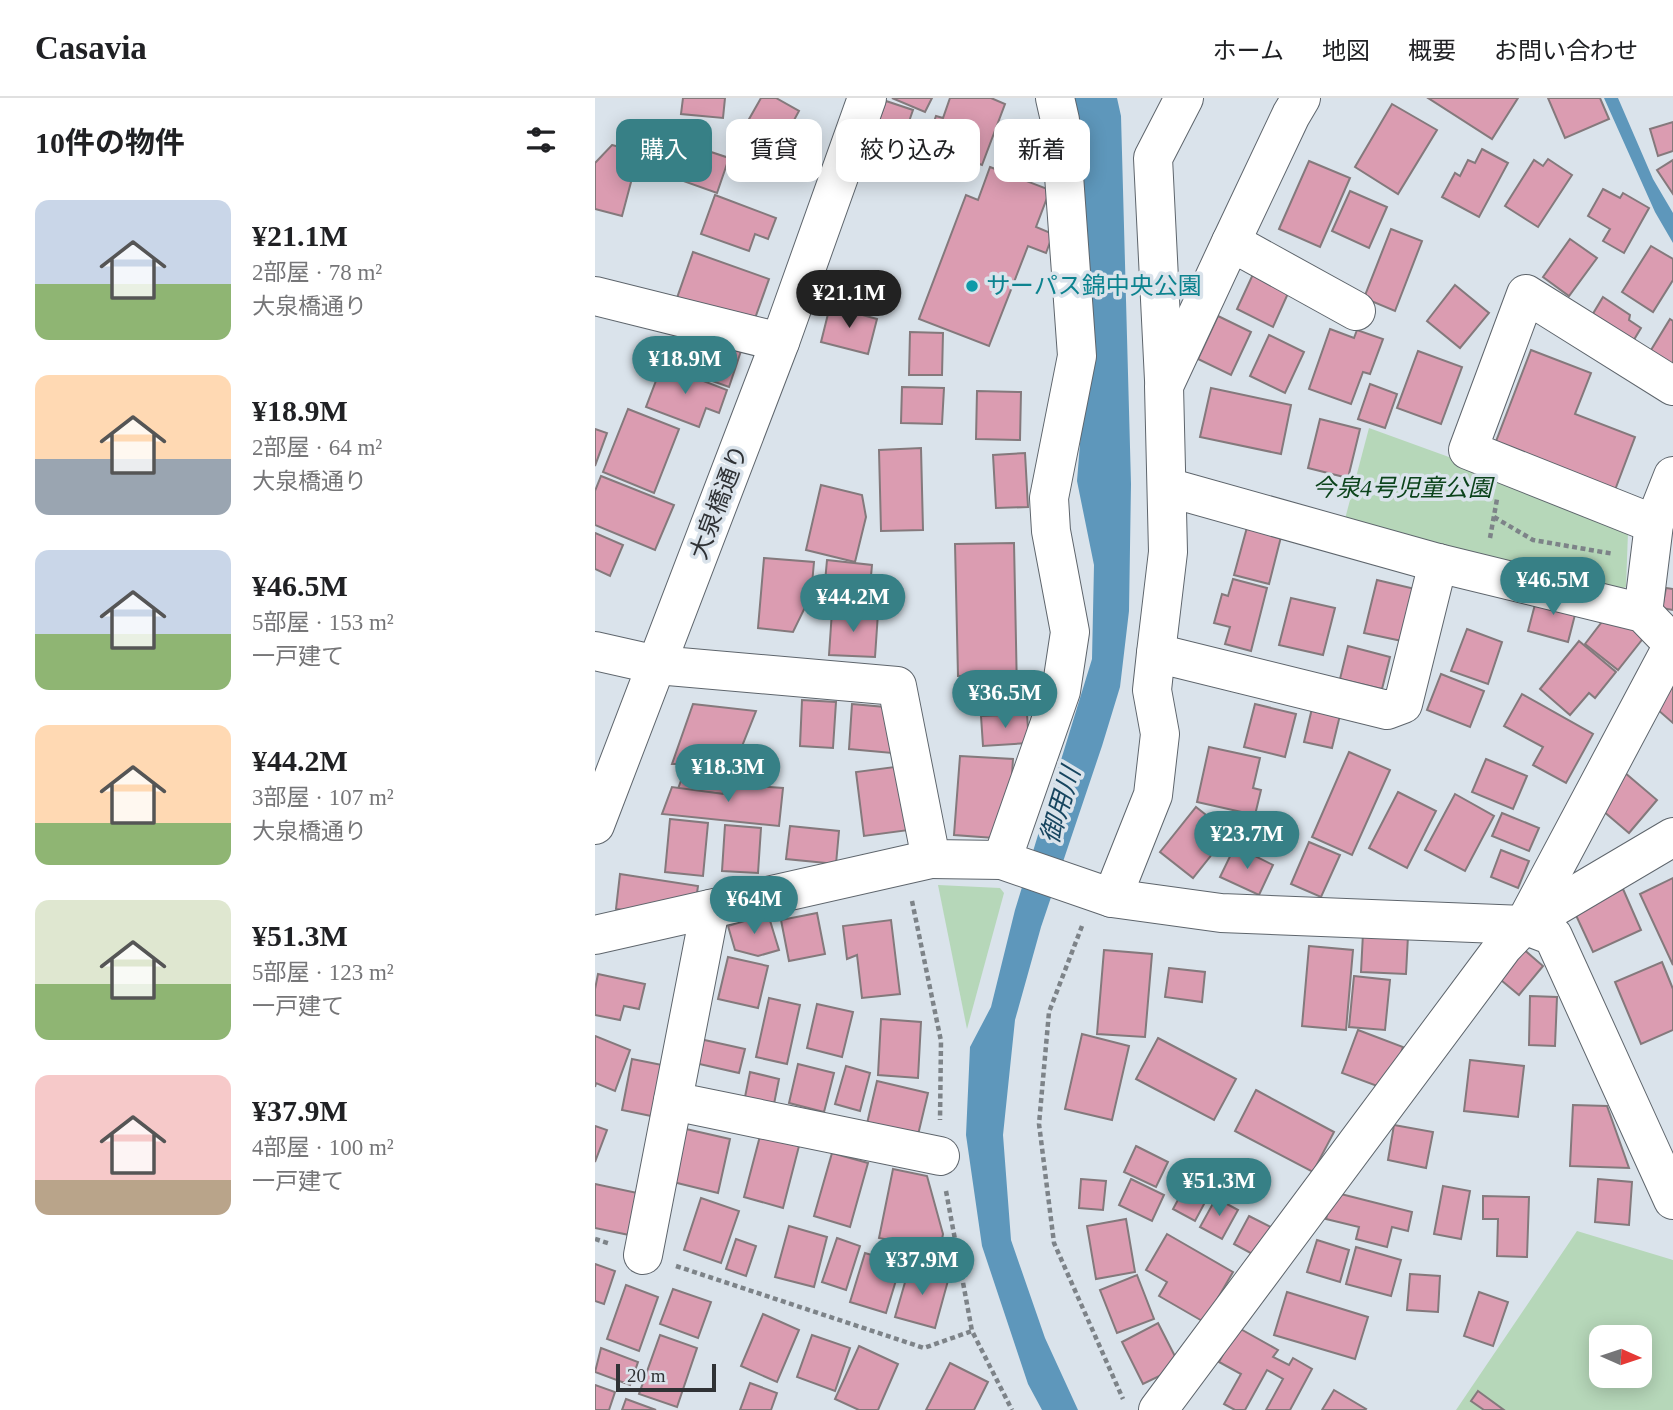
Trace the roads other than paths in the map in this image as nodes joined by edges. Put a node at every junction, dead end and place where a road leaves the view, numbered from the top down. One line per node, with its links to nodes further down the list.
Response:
1 (867, 98): 8 (street, 大泉橋通り)
2 (1055, 98): 22 (street)
3 (1184, 98): 9 (street)
4 (1301, 98): 5 (street)
5 (1231, 242): 7 (street); 9 (street)
6 (595, 296): 8 (street)
7 (1356, 311)
8 (780, 342): 19 (street, 大泉橋通り)
9 (1164, 386): 12 (street)
10 (1673, 386): 13 (street)
11 (1673, 476): 13 (street)
12 (1167, 487): 14 (street); 18 (street)
13 (1654, 524): 15 (street)
14 (1438, 564): 15 (street); 18 (street)
15 (1643, 613): 16 (street)
16 (1673, 645): 26 (street)
17 (595, 651): 19 (street)
18 (1156, 653): 24 (street)
19 (657, 665): 20 (street, 大泉橋通り); 23 (street)
20 (595, 825)
21 (1673, 837): 26 (street)
22 (1002, 860): 23 (street); 24 (street)
23 (917, 862): 25 (street)
24 (1103, 895): 26 (street)
25 (710, 909): 27 (street); 28 (street)
26 (1524, 925): 30 (street); 32 (street)
27 (595, 935)
28 (673, 1101): 29 (street); 31 (street)
29 (940, 1156)
30 (1673, 1200)
31 (643, 1255)
32 (1158, 1410)

